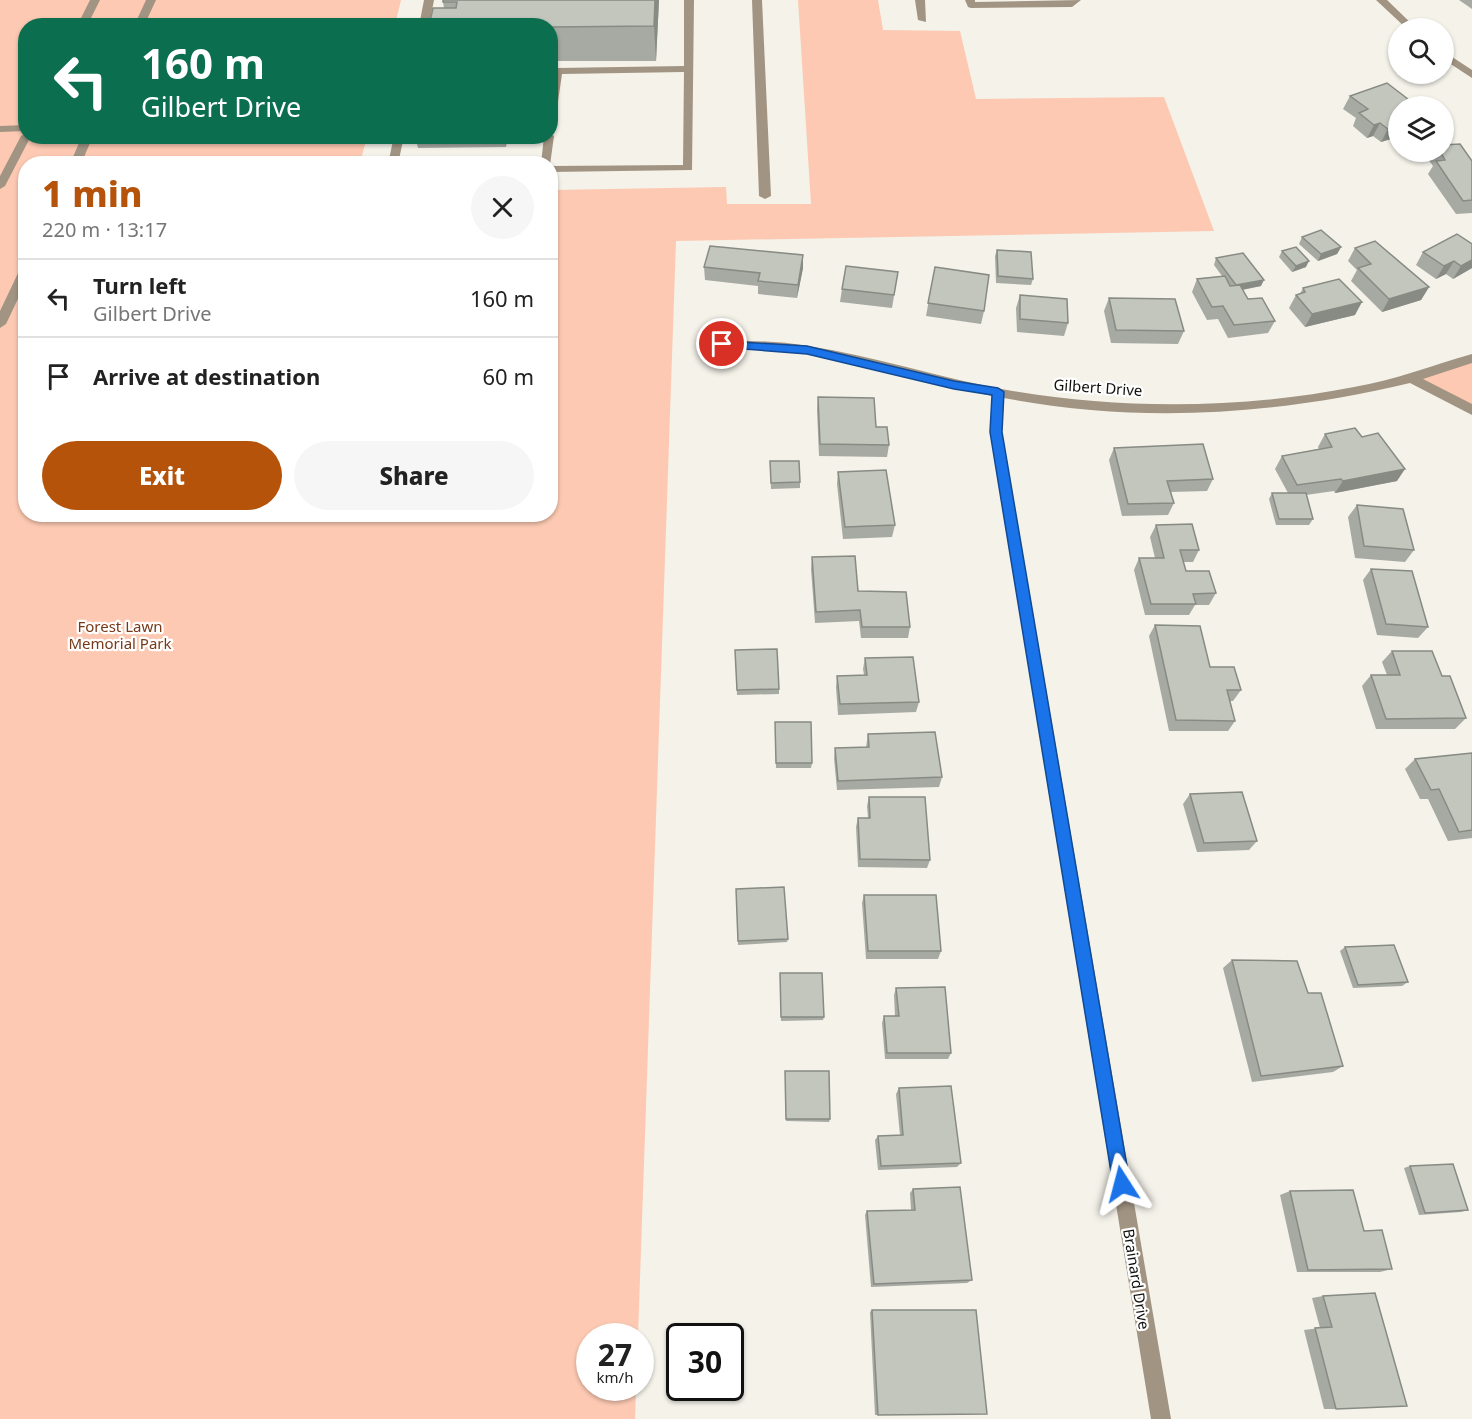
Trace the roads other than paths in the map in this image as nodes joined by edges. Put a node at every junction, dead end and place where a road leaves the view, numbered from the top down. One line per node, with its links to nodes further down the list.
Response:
1 (95, 0): 10 (street)
2 (151, 0): 11 (street)
3 (429, 0): 12 (street)
4 (689, 0): 18 (street)
5 (757, 0): 26 (street)
6 (920, 0): 14 (street)
7 (970, 0): 8 (street)
8 (1076, 0)
9 (1381, 0): 13 (street)
10 (86, 18)
11 (143, 18)
12 (426, 18)
13 (1400, 18)
14 (923, 20)
15 (1454, 63): 17 (street)
16 (1472, 65): 17 (street)
17 (1458, 66): 20 (street)
18 (688, 69): 19 (street); 24 (street)
19 (558, 71)
20 (1472, 75)
21 (18, 128): 22 (street)
22 (0, 129)
23 (22, 144): 25 (street)
24 (558, 169)
25 (0, 186)
26 (765, 196)
27 (18, 286): 28 (street)
28 (0, 324)
29 (722, 344): 32 (street, Gilbert Drive)
30 (1472, 358): 31 (street, Gilbert Drive)
31 (1411, 378): 32 (street, Gilbert Drive); 33 (street)
32 (998, 392): 34 (street, Brainard Drive)
33 (1472, 410)
34 (1161, 1419)

